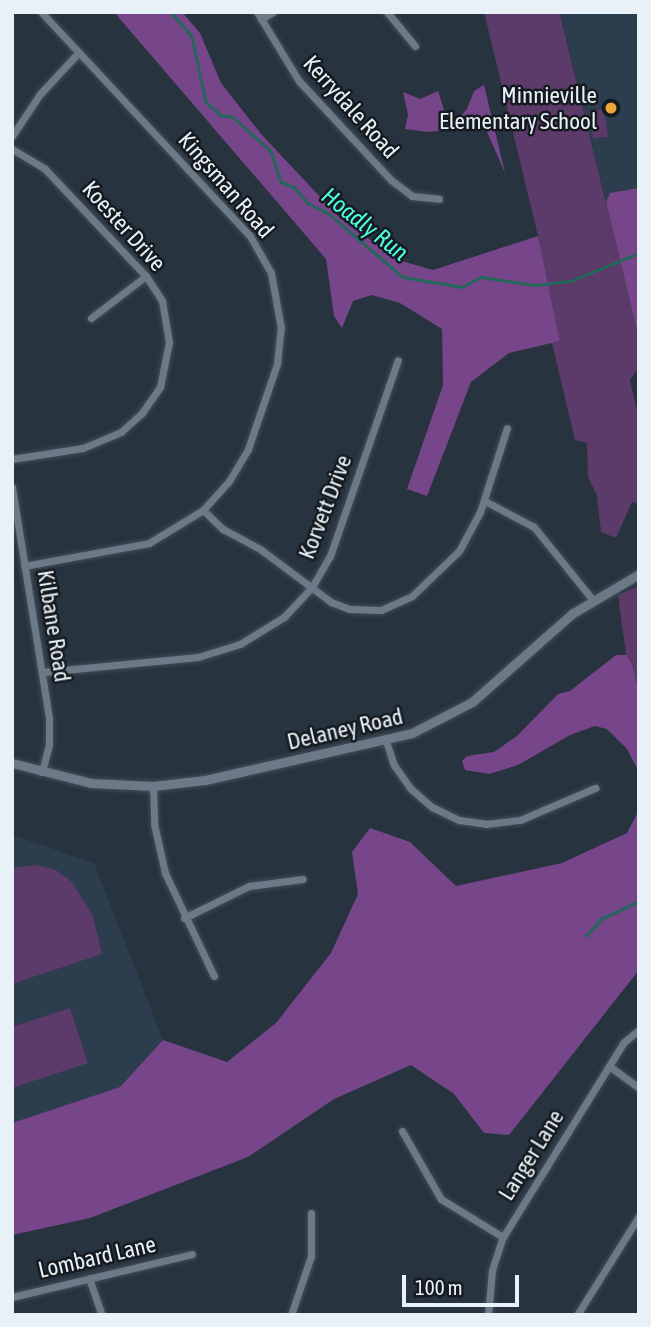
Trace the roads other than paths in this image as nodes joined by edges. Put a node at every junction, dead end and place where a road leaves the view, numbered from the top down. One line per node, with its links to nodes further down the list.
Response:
1 (41, 12): 6 (street, Kingsman Road)
2 (273, 12): 4 (street)
3 (387, 12): 5 (street)
4 (259, 16): 9 (street, Kerrydale Road)
5 (415, 46)
6 (79, 52): 7 (street); 17 (street, Kingsman Road)
7 (12, 136)
8 (12, 149): 10 (street, Koester Drive)
9 (439, 199)
10 (146, 276): 11 (street); 14 (street, Koester Drive)
11 (91, 318)
12 (398, 360): 20 (street, Korvett Drive)
13 (507, 428): 16 (street)
14 (12, 458)
15 (12, 487): 18 (street, Kilbane Road)
16 (485, 501): 20 (street); 21 (street)
17 (203, 510): 18 (street, Kingsman Road); 20 (street)
18 (24, 566): 22 (street, Kilbane Road)
19 (639, 574): 21 (street, Delaney Road)
20 (312, 587): 22 (street, Korvett Drive)
21 (592, 599): 23 (street, Delaney Road)
22 (43, 672): 25 (street, Kilbane Road)
23 (386, 741): 26 (street, Delaney Road); 27 (street)
24 (12, 763): 25 (street, Delaney Road)
25 (42, 772): 26 (street, Delaney Road)
26 (153, 786): 29 (street)
27 (595, 788)
28 (303, 879): 29 (street)
29 (184, 918): 30 (street)
30 (214, 976)
31 (639, 1030): 32 (street, Langer Lane)
32 (610, 1066): 33 (street); 37 (street, Langer Lane)
33 (639, 1088)
34 (402, 1131): 37 (street)
35 (311, 1213): 42 (street)
36 (639, 1216): 44 (street)
37 (503, 1237): 43 (street, Langer Lane)
38 (192, 1254): 39 (street, Lombard Lane)
39 (89, 1279): 40 (street, Lombard Lane); 41 (street)
40 (12, 1297)
41 (102, 1315)
42 (291, 1315)
43 (488, 1315)
44 (577, 1315)

